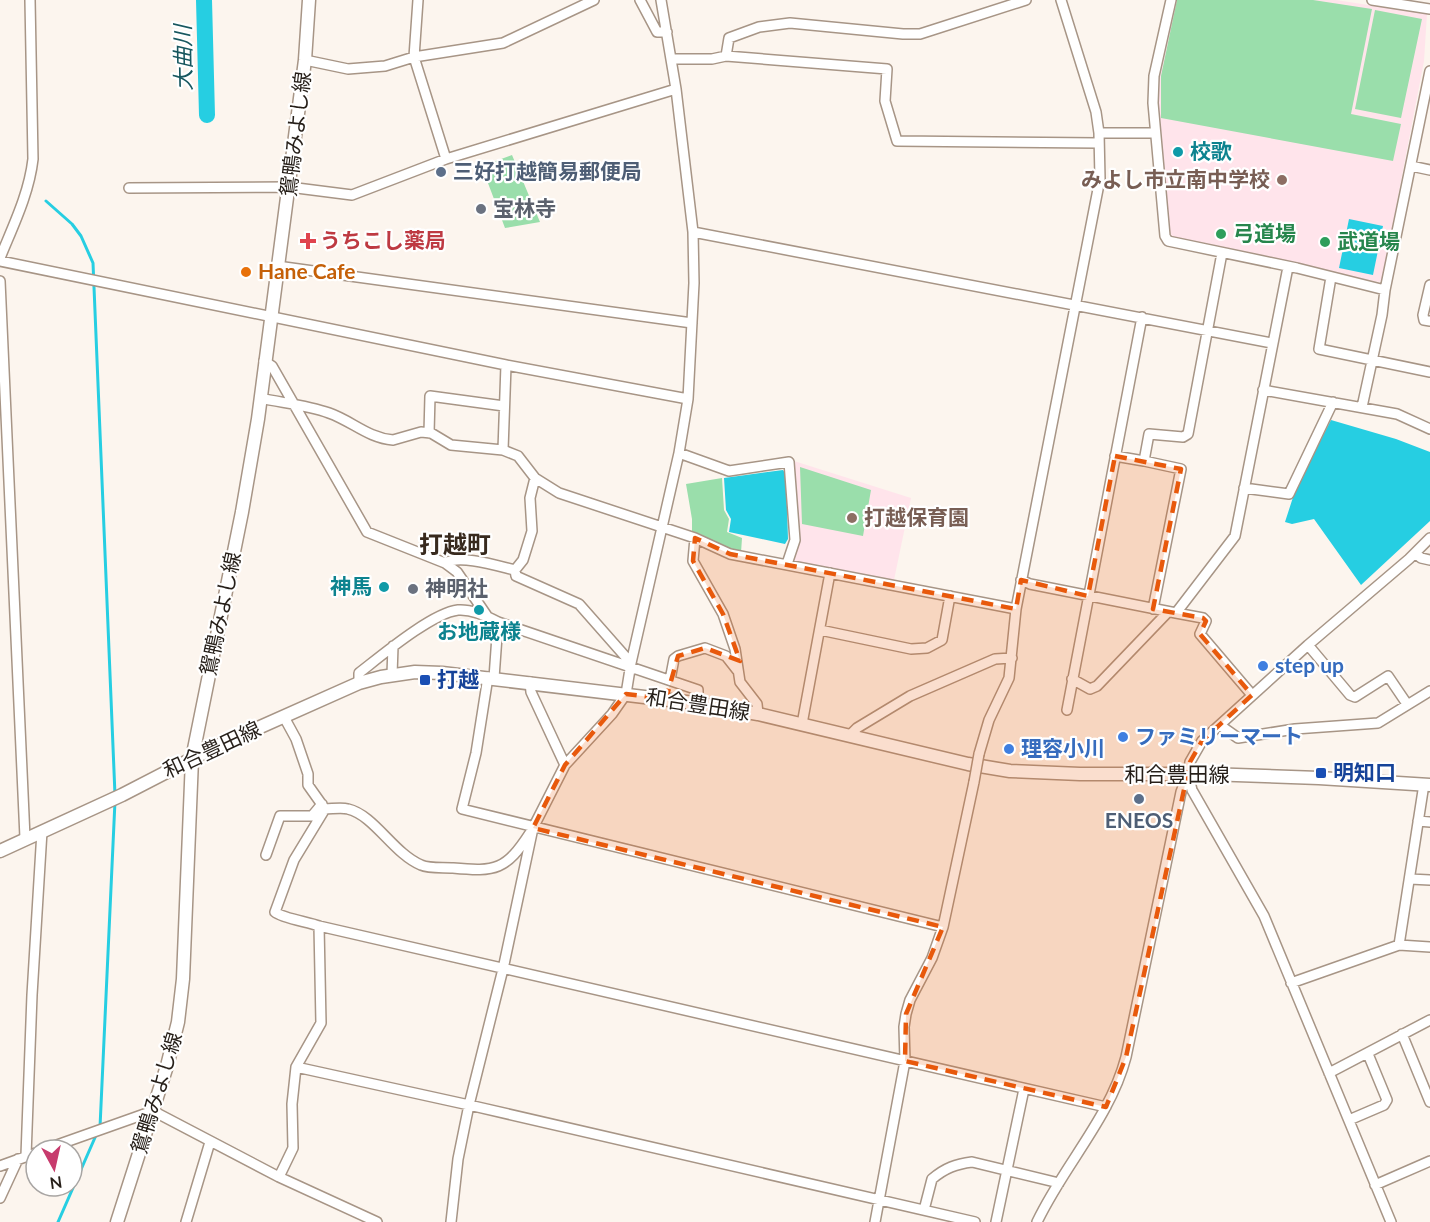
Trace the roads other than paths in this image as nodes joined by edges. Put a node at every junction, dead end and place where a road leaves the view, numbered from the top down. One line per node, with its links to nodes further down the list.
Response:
1 (30, 0): 28 (street)
2 (309, 0): 16 (main road, 鴛鴨みよし線)
3 (418, 0): 14 (street)
4 (594, 0): 14 (street)
5 (640, 0): 12 (street)
6 (661, 0): 12 (street)
7 (1026, 0): 13 (street)
8 (1061, 0): 20 (street)
9 (1172, 0): 19 (street)
10 (1372, 0): 11 (street)
11 (1430, 9)
12 (667, 32): 15 (street)
13 (726, 56): 15 (street); 20 (street)
14 (414, 57): 16 (street); 21 (street)
15 (672, 58): 18 (street)
16 (305, 60): 24 (main road, 鴛鴨みよし線)
17 (1430, 71): 22 (street)
18 (676, 89): 21 (street); 26 (street)
19 (1155, 133): 20 (street); 27 (street)
20 (1099, 138): 35 (street)
21 (446, 159): 24 (street)
22 (1411, 166): 23 (street); 34 (street)
23 (1430, 170)
24 (289, 187): 25 (street); 29 (main road, 鴛鴨みよし線)
25 (129, 189)
26 (693, 232): 35 (street); 39 (street)
27 (1222, 252): 30 (street); 40 (street)
28 (0, 260): 36 (street)
29 (277, 266): 36 (main road, 鴛鴨みよし線); 39 (street)
30 (1288, 267): 31 (street); 41 (street)
31 (1331, 277): 34 (street); 43 (street)
32 (0, 281): 112 (street)
33 (1430, 285): 38 (street)
34 (1385, 290): 43 (street)
35 (1075, 306): 37 (street); 70 (street)
36 (271, 316): 42 (main road, 鴛鴨みよし線); 44 (street)
37 (1142, 317): 40 (street); 57 (street)
38 (1430, 321)
39 (692, 323): 48 (street)
40 (1208, 330): 41 (street); 58 (street)
41 (1272, 343): 46 (street)
42 (264, 361): 47 (main road, 鴛鴨みよし線); 50 (street)
43 (1372, 361): 45 (street); 52 (street)
44 (506, 364): 48 (street); 51 (street)
45 (1430, 372)
46 (1263, 390): 49 (street); 60 (street)
47 (260, 398): 50 (street); 103 (main road, 鴛鴨みよし線)
48 (688, 399): 56 (street)
49 (1333, 402): 52 (street); 60 (street)
50 (293, 405): 54 (street); 66 (street)
51 (504, 406): 54 (street); 55 (street)
52 (1362, 407): 53 (street)
53 (1430, 429)
54 (429, 433): 55 (street)
55 (503, 450): 59 (street)
56 (679, 453): 61 (street); 67 (street)
57 (1115, 456): 58 (street); 72 (street)
58 (1143, 461): 75 (street)
59 (535, 478): 61 (street); 68 (street)
60 (1244, 488): 77 (street)
61 (661, 526): 62 (street); 84 (street)
62 (695, 538): 67 (street); 85 (street)
63 (1430, 538): 64 (street)
64 (1415, 553): 65 (street); 81 (street)
65 (1430, 560)
66 (445, 563): 68 (street); 73 (street)
67 (787, 564): 69 (street)
68 (515, 570): 84 (street)
69 (830, 573): 71 (street); 80 (street)
70 (1021, 580): 72 (street); 74 (street)
71 (951, 596): 74 (street); 80 (street)
72 (1088, 596): 75 (street); 89 (street)
73 (478, 604): 76 (street); 78 (street)
74 (1016, 609): 83 (street)
75 (1153, 609): 77 (street)
76 (470, 612): 78 (street); 82 (street)
77 (1172, 612): 89 (street); 94 (street)
78 (487, 616): 79 (street)
79 (498, 622): 84 (street); 87 (street)
80 (820, 630): 100 (street)
81 (1308, 645): 94 (street); 96 (street)
82 (393, 646): 86 (street); 91 (street)
83 (1012, 658): 102 (street); 118 (street, bridge)
84 (631, 665): 88 (street); 93 (street)
85 (738, 672): 88 (street); 98 (street)
86 (392, 675): 87 (main road, 和合豊田線); 91 (main road, 和合豊田線)
87 (491, 678): 90 (main road, 和合豊田線); 110 (street)
88 (670, 680): 95 (street)
89 (1072, 680): 97 (street)
90 (530, 682): 93 (main road, 和合豊田線); 104 (street)
91 (359, 683): 99 (main road, 和合豊田線)
92 (1430, 691): 96 (street)
93 (626, 694): 95 (main road, 和合豊田線); 104 (street)
94 (1252, 695): 101 (street)
95 (698, 704): 98 (main road, 和合豊田線)
96 (1407, 704): 101 (street)
97 (1066, 710)
98 (758, 714): 100 (main road, 和合豊田線)
99 (284, 717): 103 (main road, 和合豊田線); 107 (street)
100 (802, 724): 102 (main road, 和合豊田線)
101 (1221, 726): 105 (street)
102 (849, 736): 105 (main road, 和合豊田線)
103 (192, 759): 111 (main road, 和合豊田線); 133 (main road, 鴛鴨みよし線)
104 (565, 765): 110 (street)
105 (1188, 774): 106 (main road, 和合豊田線); 122 (street); 132 (street)
106 (1427, 784): 108 (street)
107 (323, 806): 110 (street); 114 (street); 117 (street)
108 (1418, 821): 109 (street); 115 (street)
109 (1430, 822)
110 (533, 828): 118 (street); 121 (street)
111 (42, 831): 112 (main road, 和合豊田線); 137 (street)
112 (25, 838): 113 (main road, 和合豊田線)
113 (0, 851)
114 (266, 855)
115 (1410, 879): 116 (street); 119 (street)
116 (1430, 880)
117 (319, 926): 121 (street); 127 (street)
118 (943, 927): 126 (street)
119 (1399, 945): 120 (street); 122 (street)
120 (1430, 947)
121 (503, 969): 126 (street); 131 (street)
122 (1291, 983): 128 (street)
123 (1430, 1020): 124 (street)
124 (1402, 1034): 125 (street); 130 (street)
125 (1368, 1054): 128 (street); 134 (street)
126 (905, 1060): 129 (street); 145 (street)
127 (296, 1067): 131 (street); 141 (street)
128 (1329, 1073): 134 (street)
129 (1024, 1089): 132 (street); 140 (street)
130 (1430, 1102)
131 (469, 1105): 145 (street); 150 (street)
132 (1106, 1107): 142 (street)
133 (153, 1111): 135 (street); 136 (street); 147 (main road, 鴛鴨みよし線)
134 (1349, 1120): 143 (street)
135 (77, 1138)
136 (210, 1142): 141 (street); 148 (street)
137 (22, 1158): 139 (street); 144 (street)
138 (1430, 1161): 143 (street)
139 (0, 1166)
140 (1006, 1171): 142 (street); 146 (street); 153 (street)
141 (279, 1177): 149 (street)
142 (1059, 1183): 154 (street)
143 (1375, 1185): 155 (street)
144 (0, 1198)
145 (880, 1200): 146 (street); 151 (street)
146 (924, 1210): 152 (street)
147 (117, 1222)
148 (186, 1222)
149 (377, 1222)
150 (451, 1222)
151 (875, 1222)
152 (975, 1222)
153 (996, 1222)
154 (1037, 1222)
155 (1391, 1222)

